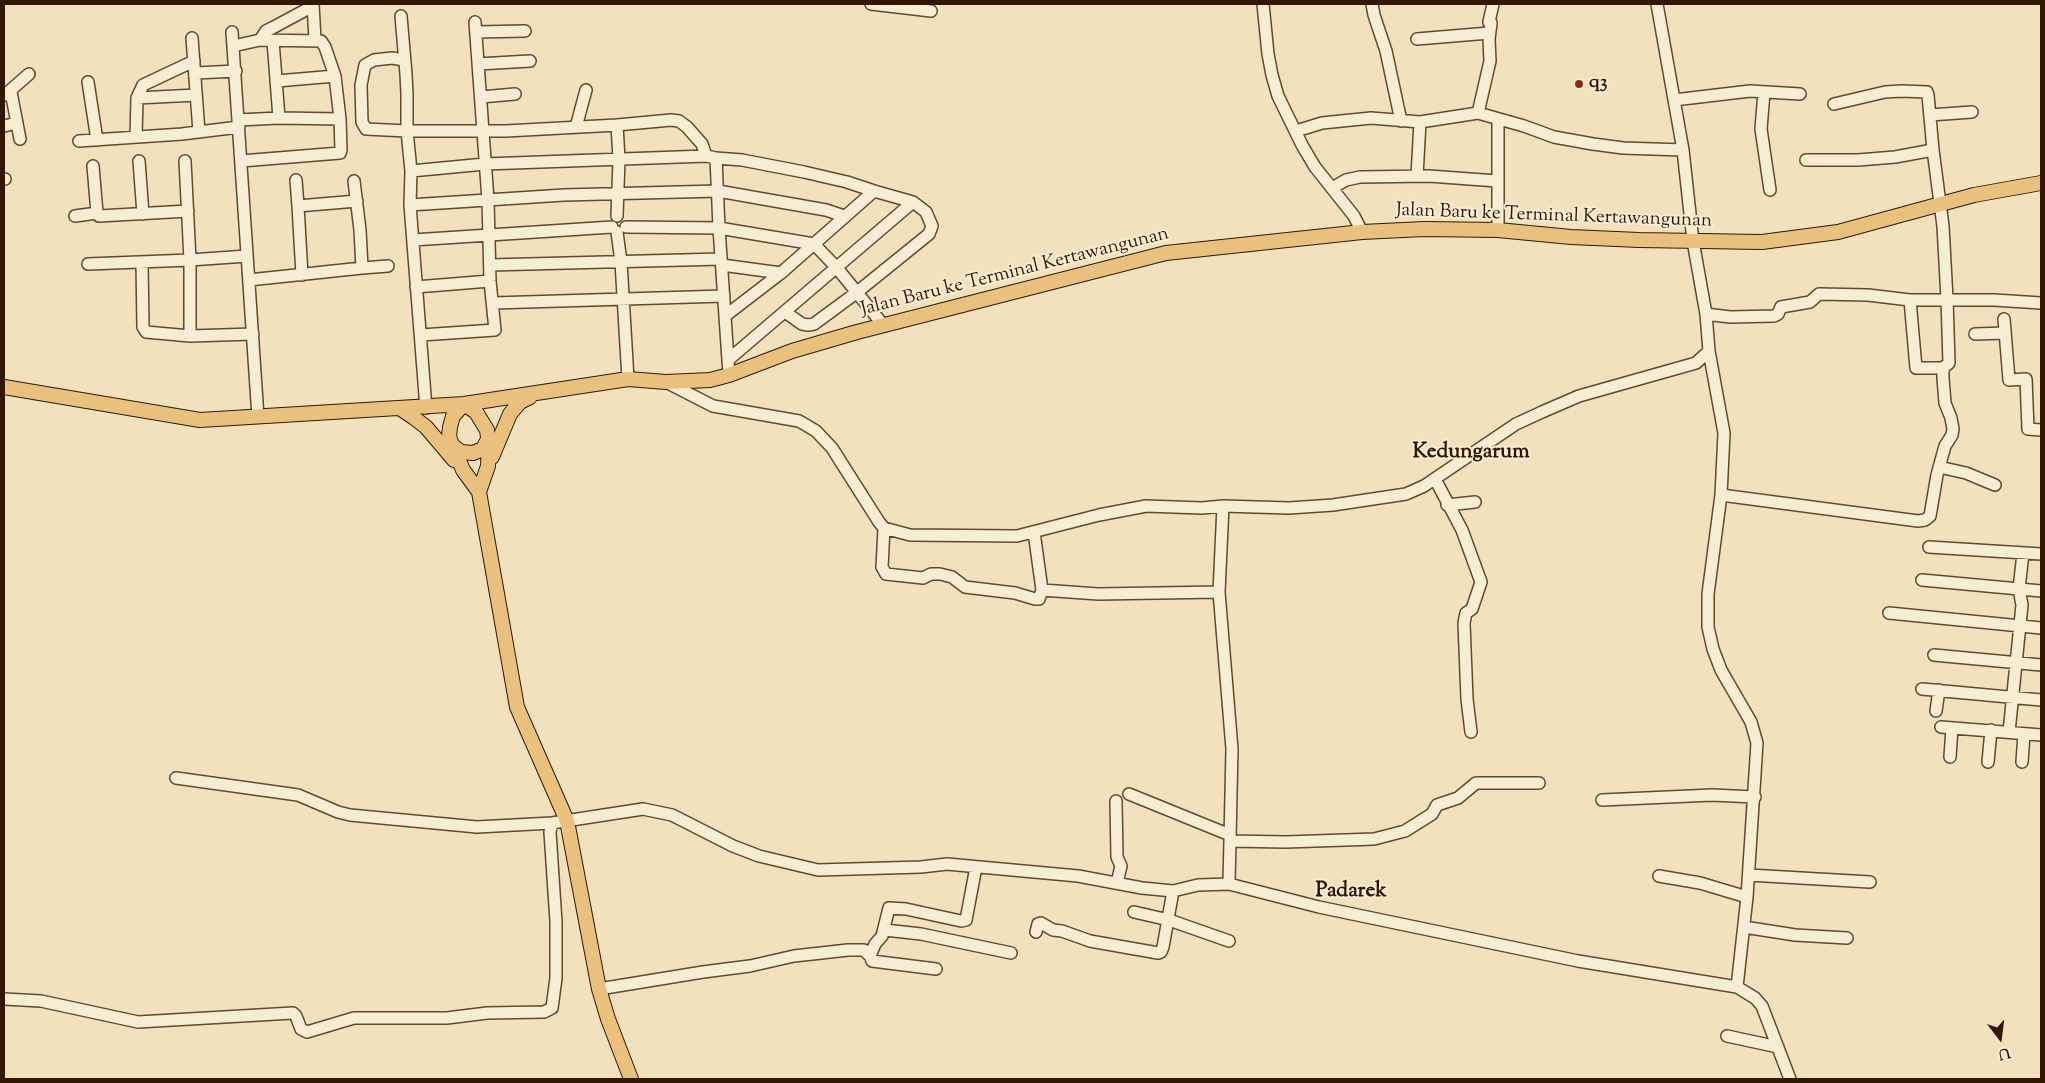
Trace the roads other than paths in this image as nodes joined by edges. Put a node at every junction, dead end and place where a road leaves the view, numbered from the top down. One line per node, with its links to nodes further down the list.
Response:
1 (871, 4): 7 (street)
2 (1264, 4): 53 (street)
3 (1372, 4): 44 (street)
4 (1493, 4): 11 (street)
5 (1657, 4): 36 (street)
6 (313, 5): 13 (street); 15 (street)
7 (931, 11)
8 (401, 16): 18 (street)
9 (525, 31): 21 (street)
10 (232, 32): 17 (street)
11 (1489, 33): 16 (street); 39 (street)
12 (192, 38): 19 (street)
13 (260, 40): 14 (street); 17 (street)
14 (274, 40): 15 (street); 26 (street)
15 (315, 40): 25 (street)
16 (1417, 40)
17 (233, 46): 22 (street)
18 (404, 60): 51 (street); 51 (street)
19 (194, 61): 23 (street); 35 (street)
20 (530, 61): 21 (street)
21 (478, 64): 34 (street)
22 (236, 71): 23 (street); 47 (street)
23 (196, 73): 33 (street)
24 (29, 74): 30 (street)
25 (336, 76): 26 (street); 42 (street)
26 (277, 81): 41 (street)
27 (88, 82): 57 (street)
28 (586, 90): 50 (street)
29 (1764, 92): 32 (street); 36 (street); 76 (street)
30 (7, 94): 46 (street)
31 (515, 94): 34 (street)
32 (1800, 94)
33 (196, 96): 35 (street); 54 (street)
34 (481, 97): 52 (street)
35 (137, 98): 55 (street)
36 (1674, 100): 59 (street)
37 (1834, 104): 40 (street)
38 (1972, 112): 40 (street)
39 (1478, 113): 43 (street); 45 (street)
40 (1930, 115): 60 (street)
41 (279, 118): 42 (street); 47 (street)
42 (340, 119): 66 (street)
43 (1498, 119): 59 (street); 73 (street)
44 (1401, 121): 45 (street); 53 (street)
45 (1420, 122): 70 (street)
46 (17, 123): 49 (street); 56 (street)
47 (238, 124): 54 (street); 66 (street)
48 (616, 125): 50 (street); 61 (street); 62 (street)
49 (4, 126)
50 (576, 127): 52 (street)
51 (407, 131): 52 (street); 69 (street)
52 (483, 131): 67 (street)
53 (1296, 131): 75 (street)
54 (199, 132): 55 (street)
55 (136, 137): 57 (street)
56 (20, 139)
57 (97, 140): 58 (street)
58 (79, 141)
59 (1683, 150): 97 (street)
60 (1933, 150): 63 (street); 84 (street)
61 (711, 157): 62 (street); 77 (street); 78 (street)
62 (618, 160): 67 (street); 79 (street)
63 (1806, 160)
64 (139, 161): 88 (street)
65 (185, 161): 86 (street)
66 (241, 161): 99 (street)
67 (485, 164): 69 (street); 80 (street)
68 (93, 166): 87 (street)
69 (411, 171): 83 (street)
70 (1417, 176): 73 (street); 75 (street)
71 (296, 180): 85 (street)
72 (354, 181): 81 (street)
73 (1497, 181): 93 (street)
74 (2041, 183): 84 (main road, Jalan Baru ke Terminal Kertawangunan)
75 (1332, 188): 94 (street)
76 (1770, 190)
77 (718, 191): 79 (street); 90 (street); 91 (street)
78 (874, 192): 82 (street); 90 (street)
79 (618, 193): 80 (street); 92 (street)
80 (488, 200): 83 (street); 95 (street)
81 (356, 201): 85 (street); 107 (street)
82 (913, 202): 108 (street); 114 (street)
83 (410, 205): 96 (street)
84 (1940, 205): 97 (main road, Jalan Baru ke Terminal Kertawangunan); 117 (street)
85 (298, 206): 110 (street)
86 (188, 211): 88 (street); 100 (street)
87 (97, 213): 88 (street); 89 (street)
88 (143, 214)
89 (75, 216)
90 (844, 216): 98 (street)
91 (719, 228): 92 (street); 98 (street); 103 (street)
92 (618, 229): 95 (street); 102 (street)
93 (1498, 230): 94 (main road, Jalan Baru ke Terminal Kertawangunan); 97 (main road, Jalan Baru ke Terminal Kertawangunan)
94 (1362, 232): 125 (main road, Jalan Baru ke Terminal Kertawangunan)
95 (488, 235): 96 (street); 105 (street)
96 (413, 240): 113 (street)
97 (1693, 241): 122 (street)
98 (814, 244): 108 (street); 109 (street)
99 (247, 256): 100 (street); 111 (street)
100 (190, 260): 101 (street); 130 (street)
101 (142, 262): 104 (street); 130 (street)
102 (621, 262): 103 (street); 105 (street); 116 (street)
103 (722, 262): 109 (street); 115 (street)
104 (88, 264)
105 (490, 265): 112 (street)
106 (388, 266): 107 (street)
107 (362, 268): 110 (street)
108 (837, 268): 114 (street); 121 (street)
109 (780, 273): 123 (street)
110 (302, 275): 111 (street)
111 (249, 280): 127 (street)
112 (490, 281): 113 (street); 119 (street)
113 (416, 287): 129 (street)
114 (856, 293): 121 (street); 125 (street)
115 (724, 296): 116 (street); 123 (street)
116 (624, 297): 119 (street); 135 (street)
117 (1947, 299): 118 (street); 120 (street); 133 (street)
118 (1910, 300): 122 (street); 133 (street)
119 (493, 303): 129 (street)
120 (2041, 303)
121 (785, 312): 132 (street)
122 (1706, 314): 131 (street)
123 (725, 316): 132 (street)
124 (2004, 319): 126 (street)
125 (884, 326): 134 (main road, Jalan Baru ke Terminal Kertawangunan)
126 (2005, 333): 128 (street); 143 (street)
127 (253, 334): 130 (street); 142 (street)
128 (1975, 334)
129 (421, 335): 140 (street)
130 (190, 336)
131 (1709, 351): 149 (street); 152 (street)
132 (728, 360): 134 (street)
133 (1943, 368): 147 (street)
134 (729, 375): 136 (main road, Jalan Baru ke Terminal Kertawangunan)
135 (628, 379): 136 (main road, Jalan Baru ke Terminal Kertawangunan); 138 (main road, Jalan Baru ke Terminal Kertawangunan)
136 (666, 382): 156 (street)
137 (4, 386): 142 (main road, Jalan Baru ke Terminal Kertawangunan)
138 (535, 394): 139 (main road, Jalan Baru ke Terminal Kertawangunan); 146 (main road)
139 (464, 404): 140 (main road, Jalan Baru ke Terminal Kertawangunan); 144 (main road); 145 (main road)
140 (426, 408): 141 (main road, Jalan Baru ke Terminal Kertawangunan)
141 (400, 409): 142 (main road, Jalan Baru ke Terminal Kertawangunan); 148 (main road)
142 (258, 417)
143 (2041, 430)
144 (488, 439): 145 (main road); 146 (main road)
145 (452, 445): 148 (main road)
146 (488, 466): 151 (main road)
147 (1939, 467): 150 (street); 152 (street)
148 (463, 470): 151 (main road)
149 (1435, 479): 154 (street); 155 (street)
150 (1994, 485)
151 (479, 492): 191 (main road)
152 (1720, 495): 188 (street)
153 (1475, 502): 154 (street)
154 (1447, 505): 178 (street)
155 (1223, 506): 157 (street); 165 (street)
156 (884, 528): 157 (street); 163 (street)
157 (1034, 532): 163 (street)
158 (1929, 547): 159 (street)
159 (2023, 553): 160 (street); 162 (street)
160 (2041, 554)
161 (1922, 580): 162 (street)
162 (2019, 589): 164 (street); 167 (street)
163 (1042, 590): 165 (street)
164 (2041, 591)
165 (1219, 592): 193 (street)
166 (1890, 613): 167 (street)
167 (2020, 626): 168 (street); 170 (street)
168 (2041, 628)
169 (1934, 655): 170 (street)
170 (2016, 662): 171 (street); 174 (street)
171 (2041, 664)
172 (1922, 689): 173 (street)
173 (1939, 690): 174 (street); 176 (street)
174 (2012, 698): 175 (street); 179 (street)
175 (2041, 700)
176 (1936, 712)
177 (1990, 730): 179 (street); 182 (street); 183 (street)
178 (1471, 732)
179 (2009, 732): 180 (street)
180 (2024, 734): 181 (street); 184 (street)
181 (2041, 735)
182 (1950, 757)
183 (1988, 762)
184 (2022, 762)
185 (176, 778): 192 (street)
186 (1539, 783): 193 (street)
187 (1129, 794): 193 (street)
188 (1755, 798): 189 (street); 195 (street)
189 (1602, 800)
190 (1116, 802): 198 (street)
191 (567, 821): 192 (street); 194 (street); 213 (main road)
192 (552, 823): 214 (street)
193 (1230, 838): 199 (street)
194 (976, 867): 198 (street); 205 (street)
195 (1748, 875): 197 (street); 201 (street)
196 (1659, 876): 201 (street)
197 (1870, 882)
198 (1117, 883): 200 (street)
199 (1229, 884): 200 (street); 212 (street)
200 (1173, 891): 203 (street)
201 (1747, 897): 204 (street)
202 (1134, 912): 203 (street)
203 (1169, 920): 206 (street); 208 (street)
204 (1744, 927): 207 (street); 212 (street)
205 (885, 930): 209 (street); 210 (street)
206 (1036, 932)
207 (1847, 938)
208 (1229, 941)
209 (1011, 953)
210 (870, 956): 211 (street); 213 (street)
211 (936, 969)
212 (1737, 987): 216 (street)
213 (599, 989): 217 (main road)
214 (4, 999)
215 (1727, 1036): 216 (street)
216 (1778, 1047): 218 (street)
217 (631, 1079)
218 (1790, 1079)

